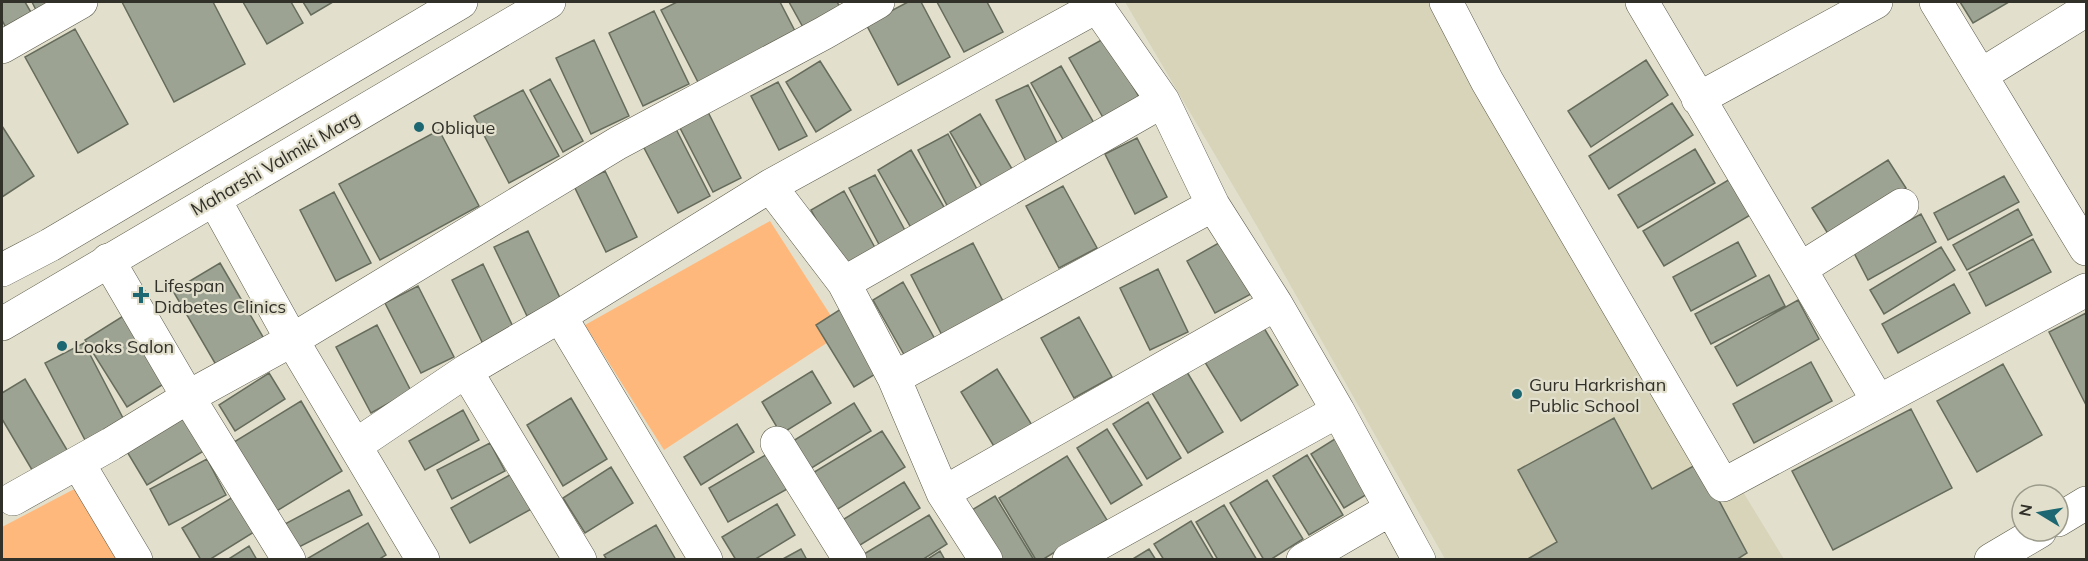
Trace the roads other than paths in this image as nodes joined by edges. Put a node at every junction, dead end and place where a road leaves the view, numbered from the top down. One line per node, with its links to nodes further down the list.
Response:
1 (81, 2): 11 (street)
2 (461, 2): 21 (street)
3 (548, 2): 16 (street, Maharshi Valmiki Marg)
4 (878, 2): 28 (street)
5 (1446, 2): 32 (street)
6 (1642, 2): 13 (street)
7 (1876, 2): 13 (street)
8 (1936, 2): 12 (street)
9 (1095, 4): 14 (street); 15 (street)
10 (2084, 9): 12 (street)
11 (2, 47)
12 (1981, 75): 19 (street)
13 (1698, 99): 22 (street)
14 (1162, 101): 17 (street); 23 (street)
15 (770, 186): 23 (street); 26 (street)
16 (214, 199): 20 (street, Maharshi Valmiki Marg); 28 (street)
17 (1213, 205): 25 (street); 30 (street)
18 (1902, 205): 22 (street)
19 (2086, 249)
20 (108, 260): 27 (street, Maharshi Valmiki Marg); 31 (street)
21 (3, 267)
22 (1800, 269): 32 (street)
23 (844, 283): 30 (street)
24 (2086, 290): 32 (street)
25 (1276, 304): 33 (street); 37 (street)
26 (560, 316): 29 (street); 47 (street)
27 (2, 324)
28 (292, 340): 31 (street); 35 (street)
29 (465, 371): 35 (street); 46 (street)
30 (894, 378): 37 (street)
31 (188, 397): 36 (street); 44 (street)
32 (1878, 401)
33 (1338, 411): 40 (street); 50 (street)
34 (777, 443): 48 (street)
35 (356, 445): 45 (street)
36 (78, 464): 38 (street); 43 (street)
37 (943, 493): 49 (street)
38 (13, 499)
39 (2086, 503): 41 (street)
40 (1391, 509): 51 (street); 52 (street)
41 (2070, 513)
42 (2020, 543): 53 (street)
43 (136, 560)
44 (289, 560)
45 (423, 560)
46 (580, 560)
47 (706, 560)
48 (850, 560)
49 (986, 560)
50 (1069, 560)
51 (1303, 560)
52 (1419, 560)
53 (1991, 560)

